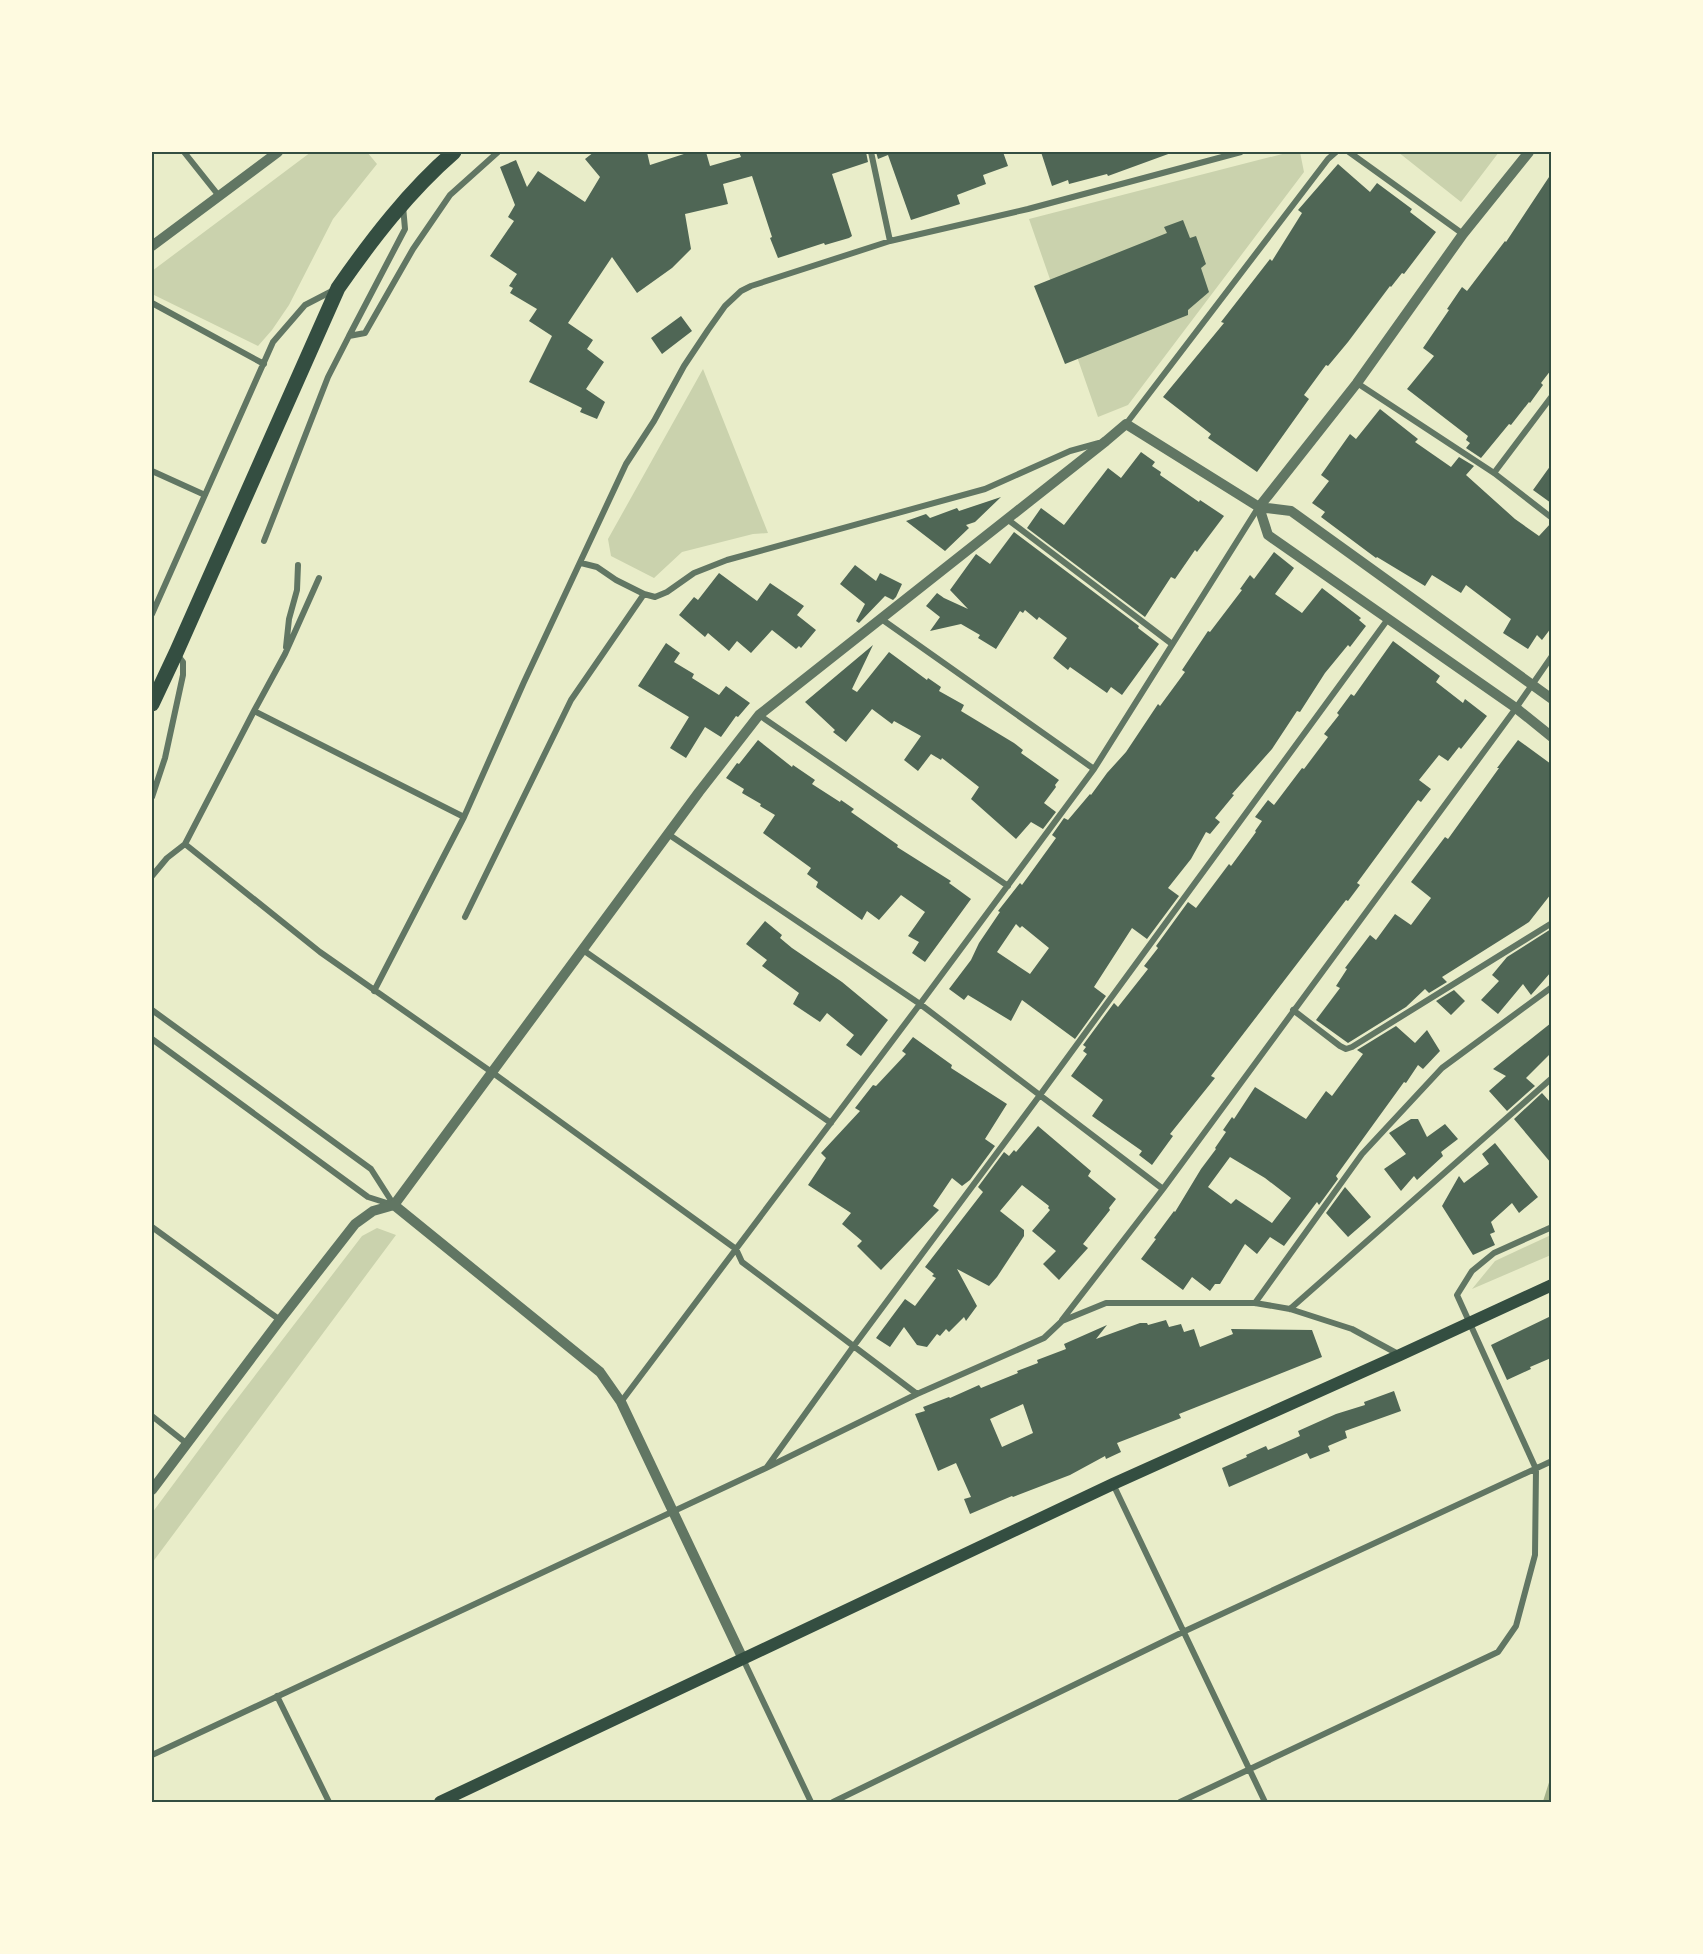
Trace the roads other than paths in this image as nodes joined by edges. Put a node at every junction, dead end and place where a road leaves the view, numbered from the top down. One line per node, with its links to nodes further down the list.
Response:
1 (184, 152): 10 (street)
2 (278, 152): 10 (street)
3 (454, 152): 11 (main road)
4 (498, 152): 17 (street)
5 (871, 152): 13 (street)
6 (1241, 152): 13 (street)
7 (1336, 152): 21 (street)
8 (1349, 152): 12 (street)
9 (1529, 152): 12 (street)
10 (219, 196): 14 (street)
11 (403, 203): 15 (main road); 17 (street)
12 (1463, 234): 19 (street)
13 (890, 241): 30 (street)
14 (152, 246)
15 (338, 288): 18 (street); 38 (main road)
16 (152, 303): 18 (street)
17 (349, 336): 29 (street)
18 (264, 364): 25 (street)
19 (1357, 383): 24 (street); 26 (street)
20 (1551, 396): 24 (street)
21 (1126, 424): 22 (street); 26 (street)
22 (1106, 441): 28 (street); 33 (street)
23 (152, 471): 25 (street)
24 (1494, 473): 27 (street)
25 (205, 495): 34 (street)
26 (1259, 507): 36 (street); 37 (street); 41 (street)
27 (1551, 518)
28 (1007, 519): 35 (street); 37 (street)
29 (264, 541)
30 (581, 563): 33 (street); 50 (street)
31 (298, 565): 39 (street)
32 (319, 578): 39 (street)
33 (644, 594): 55 (street)
34 (152, 614)
35 (880, 618): 46 (street); 48 (street)
36 (1389, 618): 44 (street); 66 (street)
37 (1173, 644): 48 (street)
38 (176, 653): 43 (main road); 49 (street)
39 (285, 654): 45 (street)
40 (1551, 656): 41 (street)
41 (1532, 684): 42 (street); 44 (street)
42 (1551, 699)
43 (152, 704)
44 (1516, 708): 47 (street); 61 (street)
45 (254, 711): 50 (street); 52 (street)
46 (759, 715): 51 (street); 54 (street)
47 (1551, 737)
48 (1094, 769): 54 (street)
49 (152, 797)
50 (464, 817): 59 (street)
51 (668, 834): 57 (street); 60 (street)
52 (186, 844): 53 (street); 59 (street)
53 (152, 876)
54 (1008, 886): 60 (street)
55 (465, 917)
56 (1551, 923): 61 (street)
57 (583, 950): 64 (street); 67 (street)
58 (1551, 987): 74 (street)
59 (374, 992): 64 (street)
60 (920, 1004): 66 (street); 67 (street)
61 (1293, 1010): 68 (street)
62 (152, 1011): 69 (street)
63 (152, 1039): 69 (street)
64 (493, 1073): 69 (street); 72 (street)
65 (1551, 1077): 75 (street)
66 (1040, 1095): 68 (street); 79 (street)
67 (831, 1124): 72 (street)
68 (1163, 1189): 77 (street)
69 (394, 1205): 76 (street); 82 (street)
70 (152, 1227): 76 (street)
71 (1551, 1227): 78 (street)
72 (736, 1249): 79 (street); 82 (street)
73 (1551, 1285): 78 (main road)
74 (1255, 1303): 75 (street); 77 (street)
75 (1290, 1309): 80 (street)
76 (280, 1320): 84 (street)
77 (1062, 1321): 81 (street)
78 (1469, 1323): 80 (main road); 87 (street)
79 (853, 1347): 81 (street); 86 (street)
80 (1400, 1355): 88 (main road)
81 (917, 1394): 86 (street)
82 (621, 1402): 90 (street)
83 (152, 1416): 84 (street)
84 (186, 1443): 89 (street)
85 (1551, 1461): 87 (street)
86 (766, 1468): 90 (street)
87 (1536, 1469): 91 (street); 95 (street)
88 (1113, 1484): 91 (street); 92 (main road)
89 (152, 1490)
90 (673, 1511): 92 (street); 93 (street)
91 (1185, 1631): 95 (street); 99 (street)
92 (743, 1659): 97 (main road); 98 (street)
93 (277, 1696): 94 (street); 96 (street)
94 (152, 1755)
95 (1249, 1770): 100 (street); 101 (street)
96 (329, 1803)
97 (440, 1803)
98 (811, 1803)
99 (833, 1803)
100 (1180, 1803)
101 (1264, 1803)

